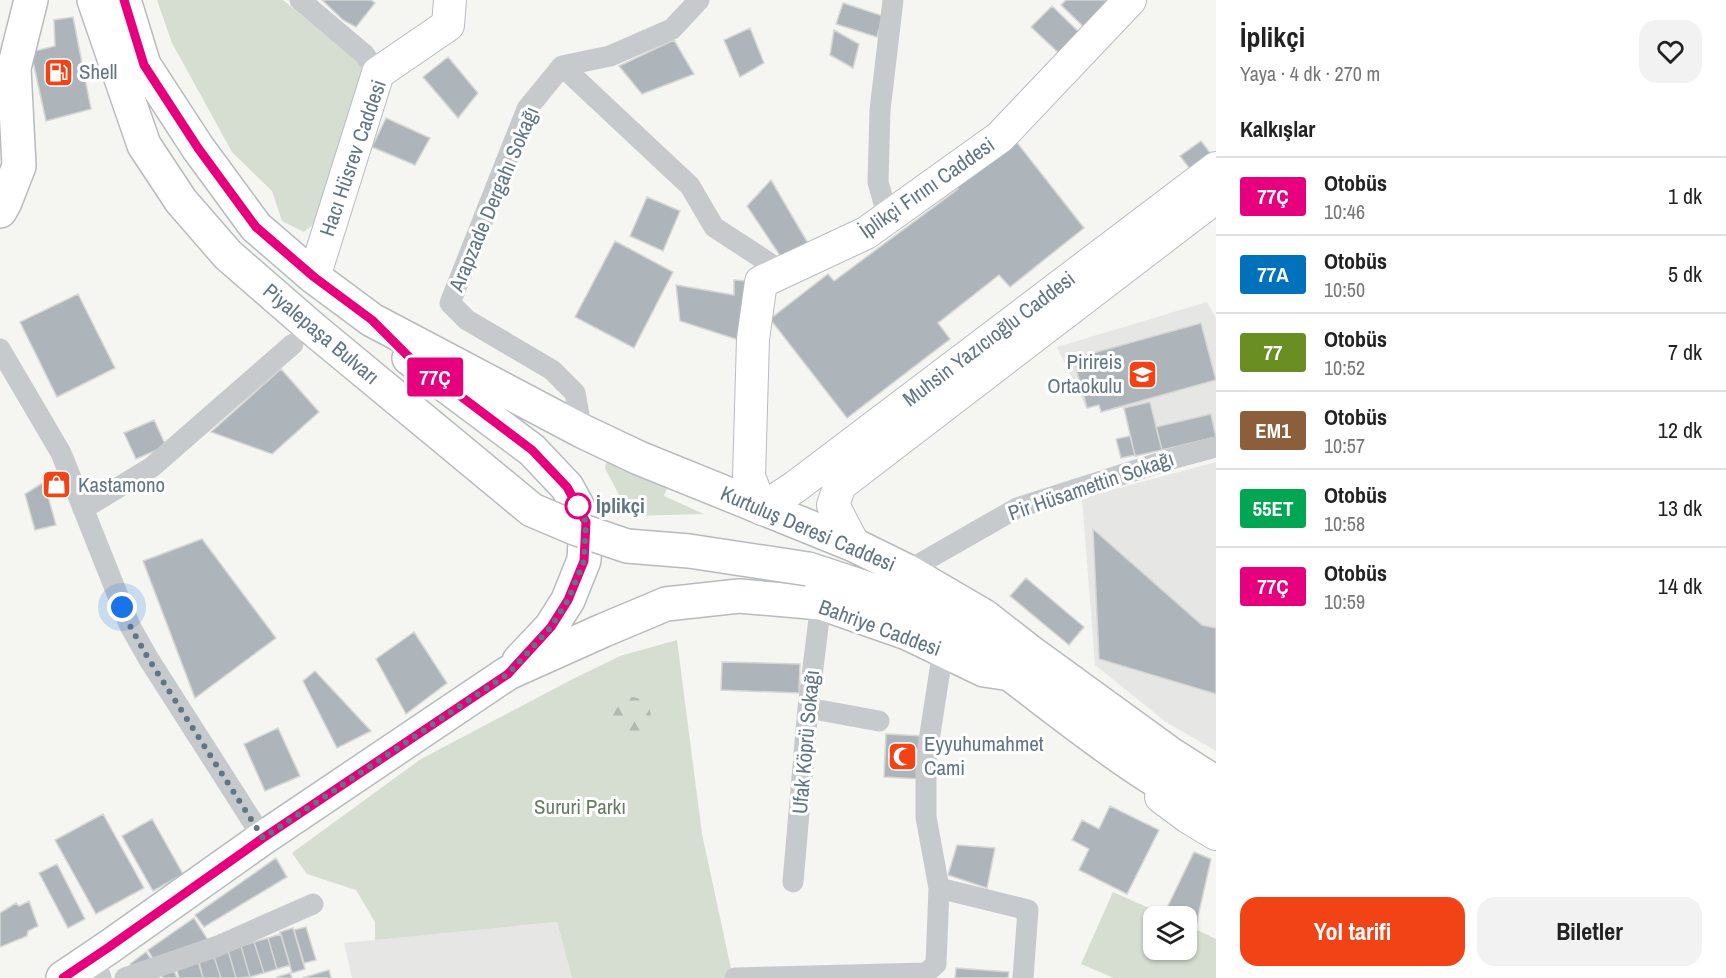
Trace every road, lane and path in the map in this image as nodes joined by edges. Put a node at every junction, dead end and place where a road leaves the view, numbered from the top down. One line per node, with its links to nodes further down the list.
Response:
1 (31, 0): 10 (main road)
2 (94, 0): 20 (main road, Piyalepaşa Bulvarı)
3 (124, 0): 17 (main road, Piyalepaşa Bulvarı)
4 (300, 0): 11 (street)
5 (450, 0): 11 (street, Hacı Hüsrev Caddesi)
6 (699, 0): 9 (street)
7 (893, 0): 15 (street)
8 (1130, 0): 15 (street, İplikçi Fırını Caddesi)
9 (562, 66): 16 (street); 22 (street, Arapzade Dergahı Sokağı)
10 (5, 70): 14 (main road)
11 (378, 73): 17 (street, Hacı Hüsrev Caddesi)
12 (1216, 168): 18 (street, Muhsin Yazıcıoğlu Caddesi)
13 (1216, 197): 18 (street, Muhsin Yazıcıoğlu Caddesi)
14 (0, 211)
15 (888, 218): 16 (street, İplikçi Fırını Caddesi)
16 (783, 272): 25 (street, İplikçi Fırını Caddesi)
17 (314, 277): 19 (main road, Piyalepaşa Bulvarı)
18 (1063, 298): 24 (street, Muhsin Yazıcıoğlu Caddesi)
19 (372, 320): 22 (main road, Kurtuluş Deresi Caddesi); 32 (main road, Bahriye Caddesi)
20 (302, 336): 26 (street); 28 (main road, Piyalepaşa Bulvarı, bridge)
21 (0, 349): 26 (street)
22 (582, 431): 25 (main road, Kurtuluş Deresi Caddesi)
23 (1216, 447): 29 (street, Pir Hüsamettin Sokağı)
24 (828, 477): 25 (street, Muhsin Yazıcıoğlu Caddesi); 27 (street)
25 (762, 508): 27 (main road, Kurtuluş Deresi Caddesi)
26 (83, 509): 40 (street)
27 (854, 545): 29 (main road, Kurtuluş Deresi Caddesi)
28 (808, 568): 33 (main road, Kurtuluş Deresi Caddesi)
29 (907, 571): 37 (main road, Kurtuluş Deresi Caddesi)
30 (821, 603): 31 (main road, Bahriye Caddesi); 32 (main road, Bahriye Caddesi); 34 (street, Ufak Köprü Sokağı)
31 (943, 650): 33 (main road, Bahriye Caddesi); 42 (street)
32 (508, 674): 40 (main road, Bahriye Caddesi)
33 (1011, 674): 36 (main road, Kurtuluş Deresi Caddesi)
34 (808, 708): 35 (street); 41 (street, Ufak Köprü Sokağı)
35 (879, 721)
36 (1123, 757): 38 (main road, Kurtuluş Deresi Caddesi); 39 (street)
37 (1216, 783)
38 (1216, 814)
39 (1216, 834)
40 (263, 838): 44 (main road, Bahriye Caddesi)
41 (793, 882)
42 (939, 888): 45 (street); 51 (street)
43 (313, 904): 49 (street)
44 (101, 961): 48 (main road, Bahriye Caddesi); 49 (street)
45 (878, 976): 47 (street)
46 (804, 977): 47 (street); 50 (street)
47 (850, 977)
48 (63, 978)
49 (124, 978)
50 (735, 978)
51 (1023, 978)

